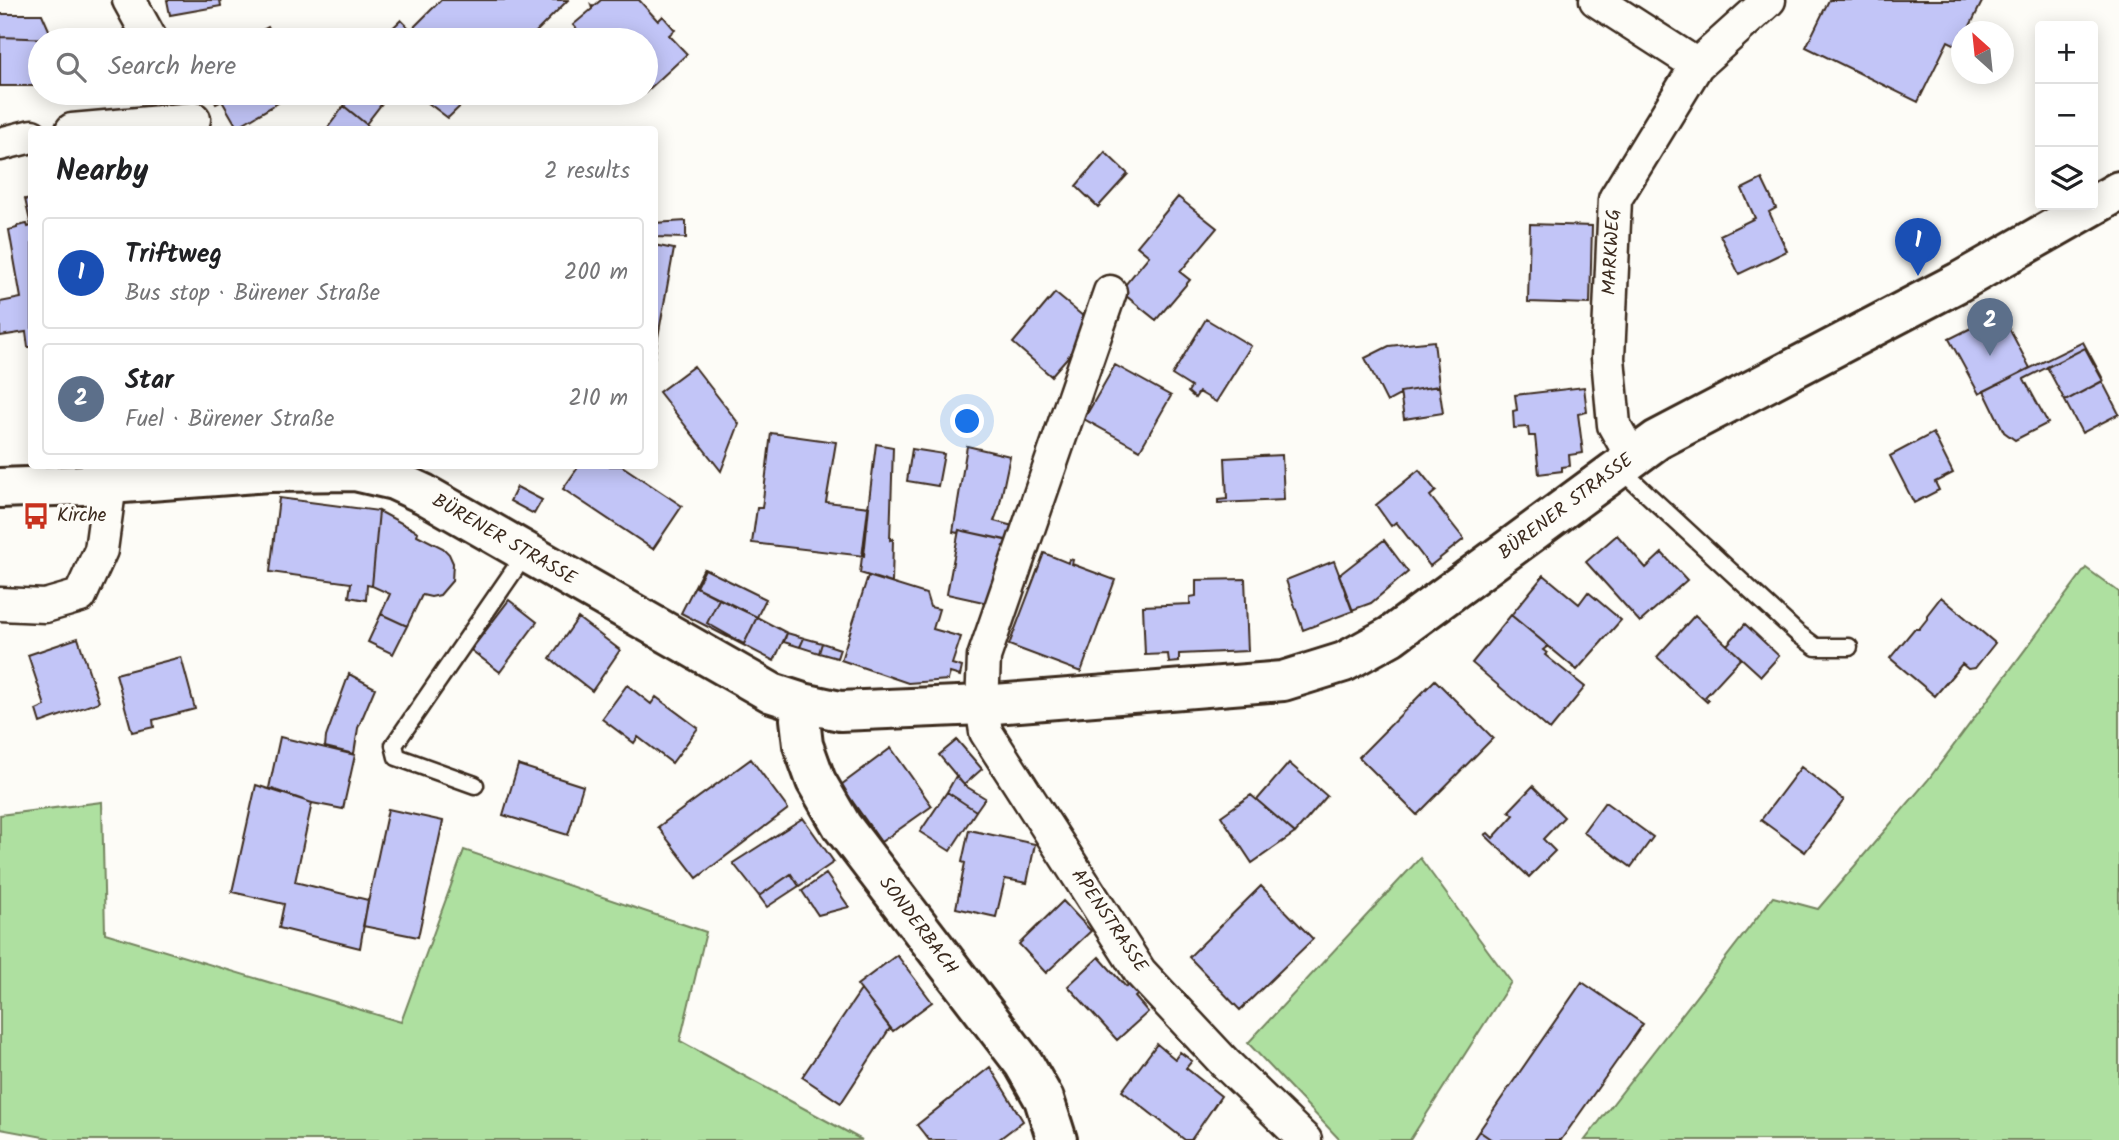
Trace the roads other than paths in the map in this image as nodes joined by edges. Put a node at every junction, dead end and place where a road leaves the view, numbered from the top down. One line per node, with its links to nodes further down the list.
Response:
1 (129, 0): 4 (street)
2 (1595, 0): 5 (street)
3 (1769, 0): 5 (street, MARKWEG)
4 (144, 28)
5 (1696, 65): 12 (street, MARKWEG)
6 (191, 114): 7 (street)
7 (102, 126)
8 (28, 137): 9 (street)
9 (0, 144)
10 (2119, 191): 12 (street, BÜRENER STRASSE)
11 (1110, 292): 21 (street)
12 (1625, 462): 19 (lane); 21 (street, BÜRENER STRASSE)
13 (334, 469): 15 (street, BÜRENER STRASSE)
14 (358, 469): 17 (street, BÜRENER STRASSE)
15 (110, 484): 16 (street, BÜRENER STRASSE); 18 (street)
16 (0, 488)
17 (526, 553): 20 (street, BÜRENER STRASSE); 22 (lane)
18 (0, 604)
19 (1849, 647)
20 (803, 704): 21 (street, BÜRENER STRASSE); 23 (street, SONDERBACH)
21 (982, 705): 24 (street, APENSTRASSE)
22 (475, 785)
23 (1057, 1140)
24 (1305, 1140)

